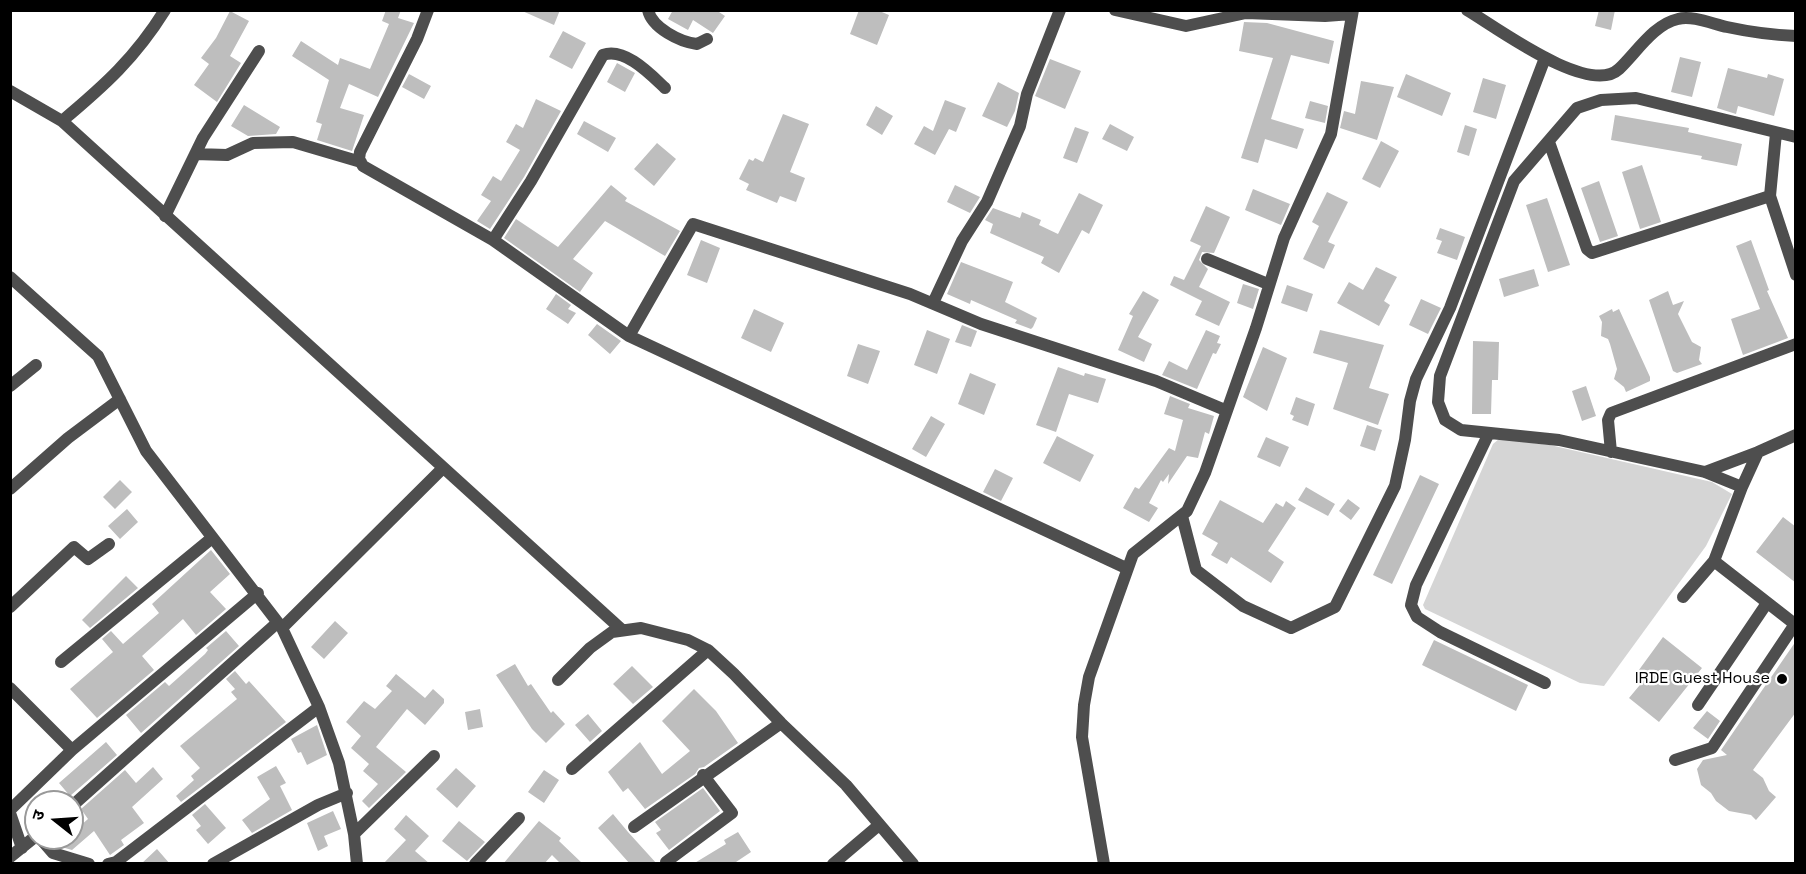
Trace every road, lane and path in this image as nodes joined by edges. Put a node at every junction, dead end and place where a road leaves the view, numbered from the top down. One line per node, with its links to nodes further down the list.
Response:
1 (165, 10): 16 (street)
2 (428, 10): 21 (street)
3 (648, 10): 11 (street)
4 (1060, 10): 29 (street)
5 (1115, 10): 8 (street)
6 (1467, 10): 13 (street)
7 (1353, 12): 8 (street); 28 (street)
8 (1218, 14)
9 (1673, 15): 10 (street); 13 (street)
10 (1796, 36)
11 (707, 39)
12 (259, 51): 20 (street)
13 (1545, 58): 44 (street)
14 (665, 88): 24 (street)
15 (10, 91): 16 (street)
16 (62, 121): 23 (street)
17 (1776, 133): 18 (street); 19 (street); 22 (street)
18 (1796, 136)
19 (1549, 142): 22 (street); 36 (street)
20 (195, 154): 21 (street); 23 (street)
21 (360, 162): 24 (street)
22 (1770, 196): 26 (street)
23 (165, 216): 40 (street)
24 (493, 240): 30 (street)
25 (1207, 259): 28 (street)
26 (1796, 275)
27 (10, 277): 34 (street)
28 (1268, 284): 35 (street)
29 (933, 303): 30 (street); 35 (street)
30 (629, 336): 48 (street)
31 (1796, 344): 38 (street)
32 (36, 365): 33 (street)
33 (10, 386)
34 (120, 399): 43 (street); 45 (street)
35 (1226, 410): 44 (street)
36 (1489, 433): 38 (street); 59 (street)
37 (1796, 435): 39 (street)
38 (1611, 452): 41 (street)
39 (1758, 452): 41 (street); 42 (street)
40 (443, 468): 53 (street); 55 (street)
41 (1705, 472): 42 (street)
42 (1742, 487): 47 (street)
43 (10, 489)
44 (1182, 516): 48 (street)
45 (212, 538): 49 (street); 57 (street)
46 (110, 544): 52 (street)
47 (1714, 561): 50 (street); 51 (street)
48 (1126, 568): 86 (street)
49 (258, 593): 53 (street); 64 (street)
50 (1683, 597)
51 (1767, 603): 54 (street); 61 (street)
52 (10, 607)
53 (280, 625): 62 (street); 70 (street)
54 (1795, 625): 66 (street)
55 (621, 629): 56 (street); 58 (street)
56 (708, 650): 63 (street); 67 (street)
57 (61, 662)
58 (558, 680)
59 (1545, 683)
60 (10, 688): 64 (street)
61 (1698, 705)
62 (319, 706): 69 (street); 80 (street)
63 (781, 723): 68 (street); 73 (street)
64 (72, 750): 71 (street)
65 (434, 756): 75 (street)
66 (1675, 760)
67 (572, 769)
68 (704, 776): 74 (street); 78 (street)
69 (347, 793): 75 (street); 81 (street)
70 (84, 796)
71 (10, 812): 77 (street)
72 (519, 818): 83 (street)
73 (879, 825): 84 (street); 85 (street)
74 (634, 827)
75 (354, 834): 82 (street)
76 (50, 850): 79 (street)
77 (17, 852)
78 (666, 862)
79 (89, 864)
80 (108, 864)
81 (213, 864)
82 (357, 864)
83 (476, 864)
84 (833, 864)
85 (913, 864)
86 (1104, 864)

